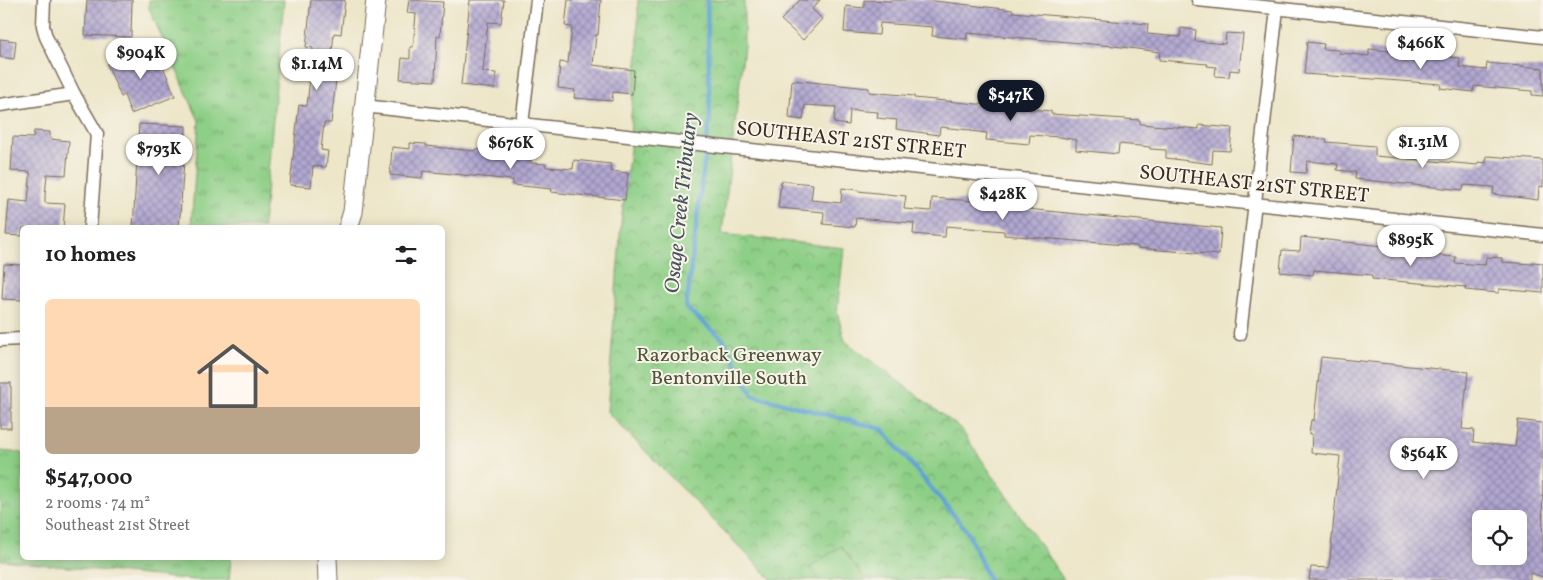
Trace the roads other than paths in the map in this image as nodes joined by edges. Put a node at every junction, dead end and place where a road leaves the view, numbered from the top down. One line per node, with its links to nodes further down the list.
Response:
1 (44, 0): 7 (street)
2 (376, 0): 9 (street)
3 (537, 0): 10 (street)
4 (1198, 0): 5 (street)
5 (1278, 8): 6 (street); 11 (street)
6 (1543, 37)
7 (74, 94): 8 (street); 12 (street)
8 (0, 104)
9 (364, 106): 10 (street, SOUTHEAST 21ST STREET); 13 (street)
10 (522, 124): 11 (street, SOUTHEAST 21ST STREET)
11 (1255, 204): 14 (street, SOUTHEAST 21ST STREET); 15 (street)
12 (90, 225)
13 (349, 225)
14 (1543, 235)
15 (1240, 334)
16 (20, 339): 17 (street)
17 (0, 340)
18 (327, 560): 19 (street)
19 (328, 580)

